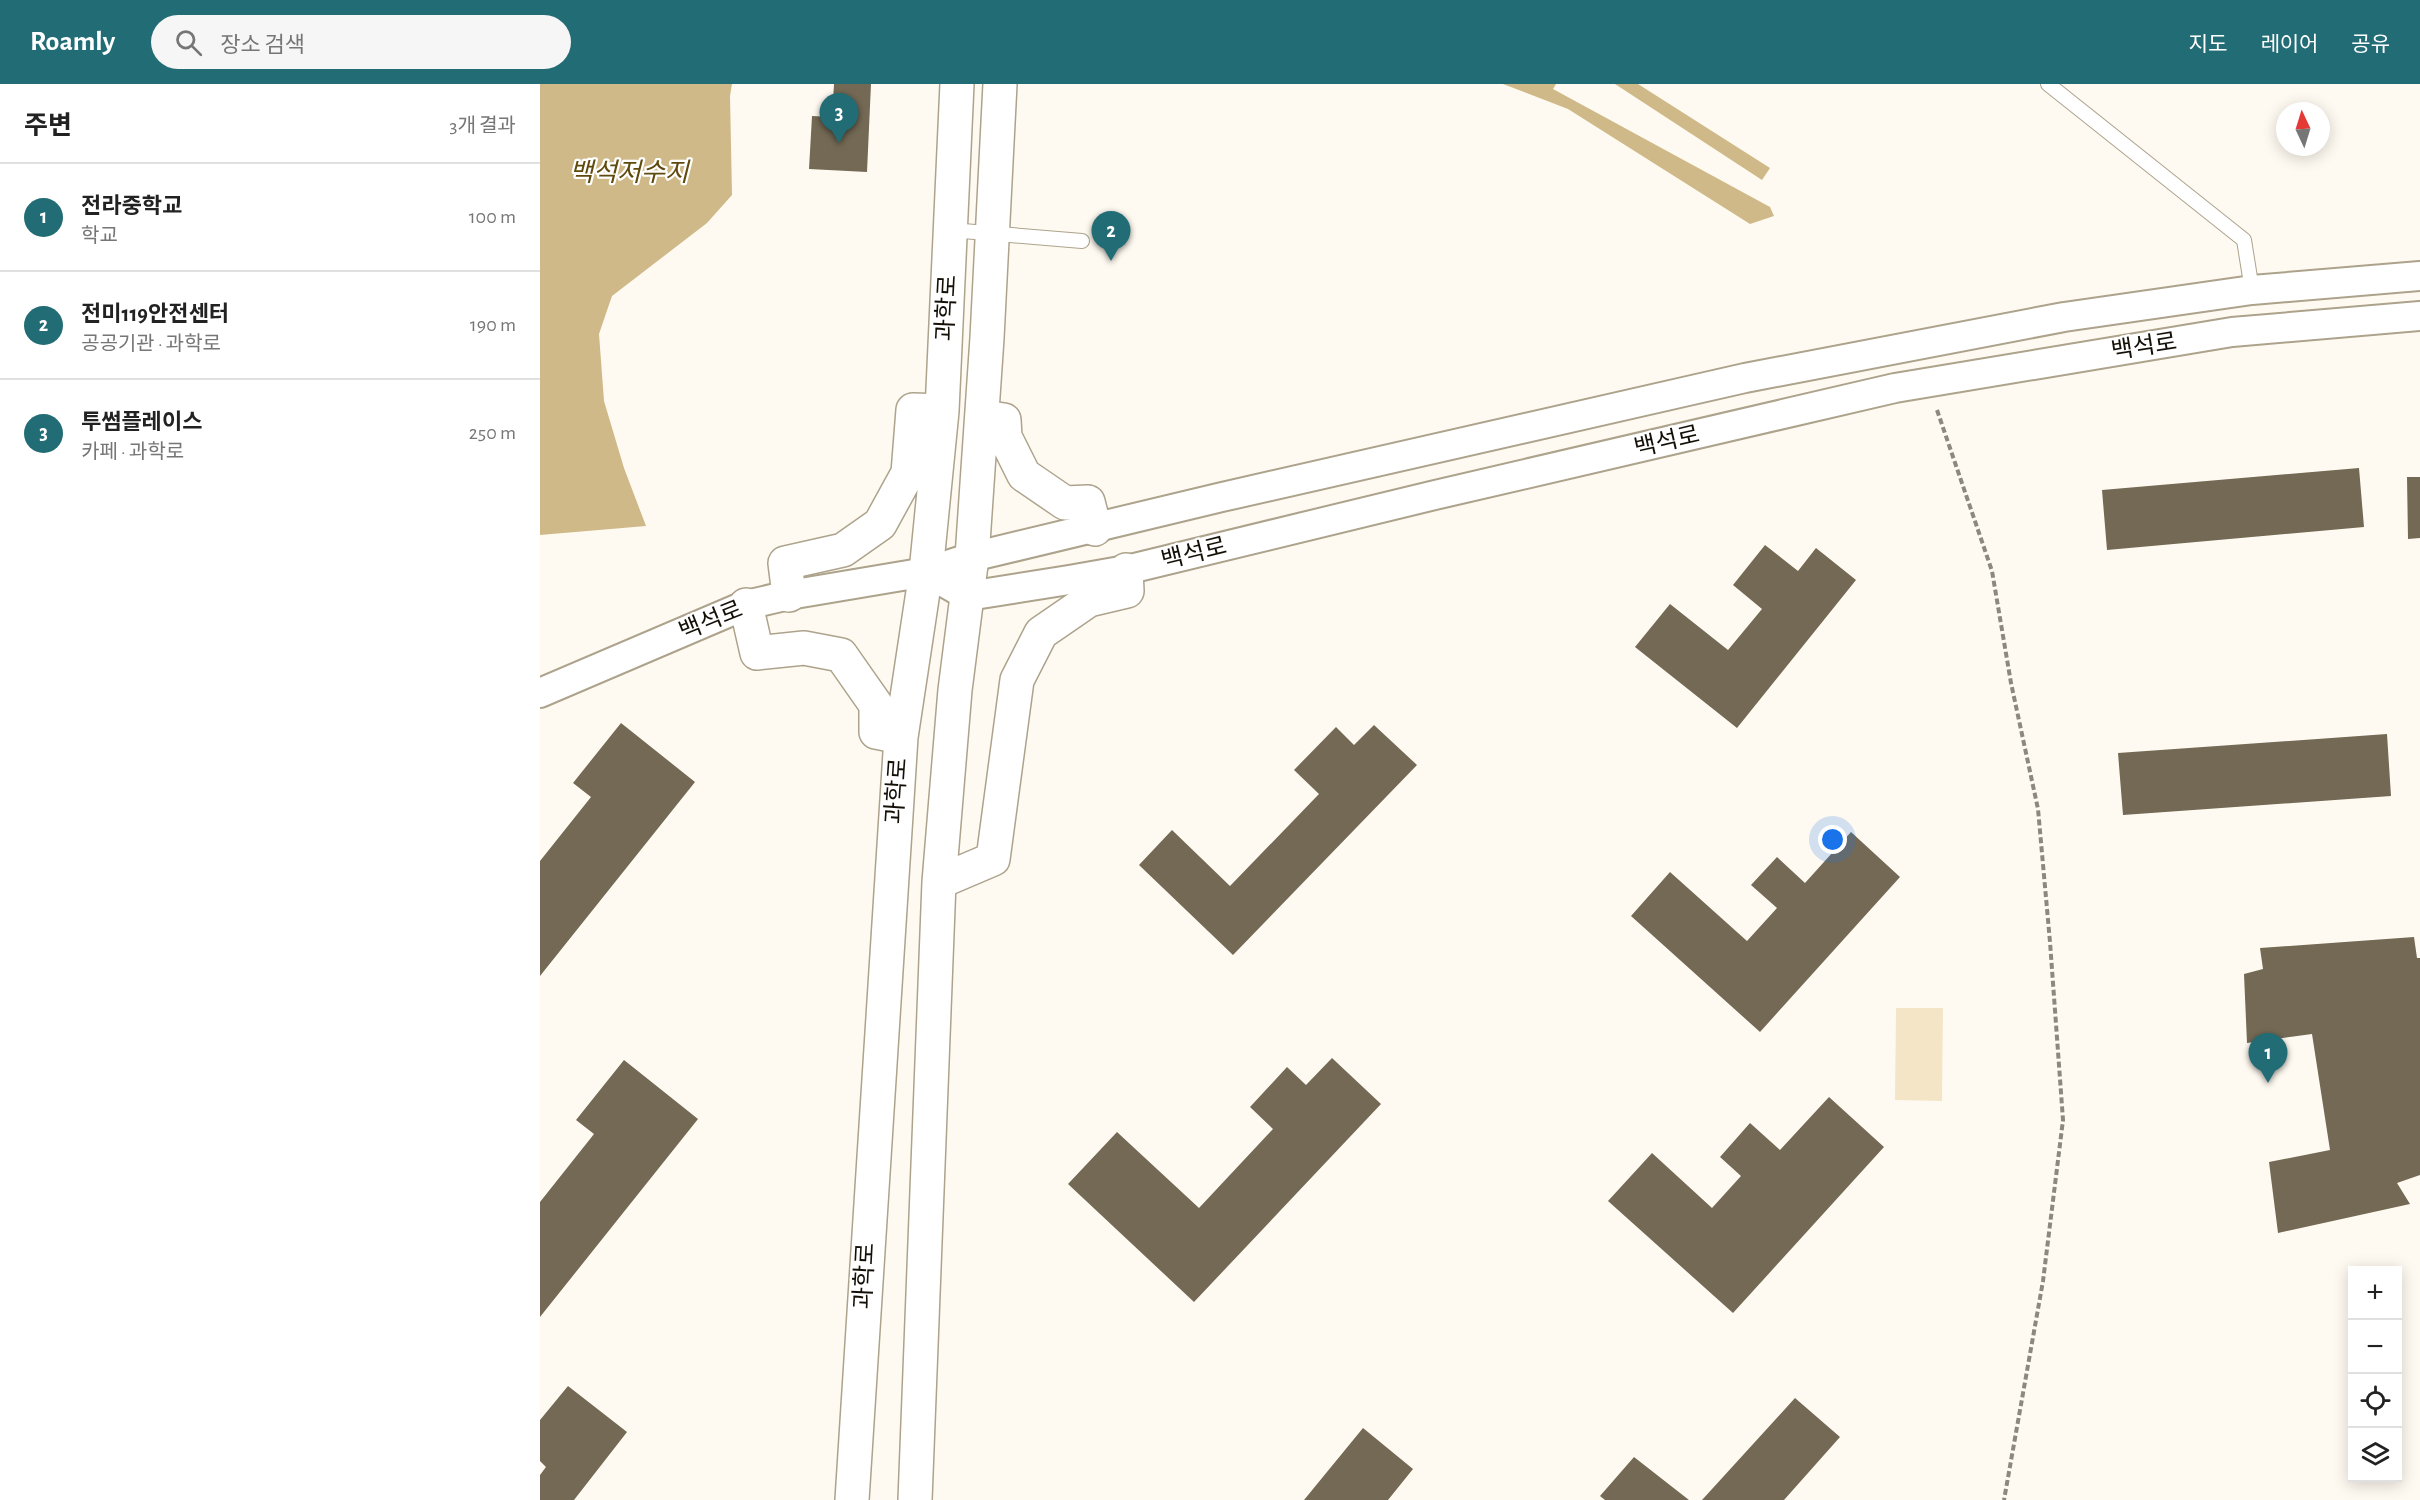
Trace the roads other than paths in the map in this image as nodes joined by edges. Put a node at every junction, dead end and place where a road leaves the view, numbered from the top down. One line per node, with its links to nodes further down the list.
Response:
1 (957, 84): 4 (street, 과학로)
2 (1000, 84): 5 (street, 과학로)
3 (2048, 84): 8 (lane)
4 (951, 230): 5 (lane); 10 (street, 과학로)
5 (993, 235): 6 (lane); 11 (street, 과학로)
6 (1082, 241)
7 (2420, 276): 8 (street, 백석로)
8 (2252, 290): 12 (street, 백석로)
9 (2420, 316): 14 (street, 백석로)
10 (942, 411): 15 (street, 과학로); 16 (street)
11 (982, 417): 12 (street); 13 (street, 과학로)
12 (1095, 529): 13 (street, 백석로)
13 (972, 557): 15 (street, 백석로); 17 (street, 과학로)
14 (1126, 570): 17 (street, 백석로); 21 (street)
15 (926, 572): 16 (street, 백석로); 17 (street); 20 (street, 과학로)
16 (789, 595): 18 (street, 백석로)
17 (968, 596): 21 (street, 과학로)
18 (746, 605): 19 (street, 백석로); 20 (street)
19 (540, 693)
20 (901, 737): 22 (street, 과학로)
21 (939, 882): 23 (street, 과학로)
22 (852, 1500)
23 (915, 1500)

